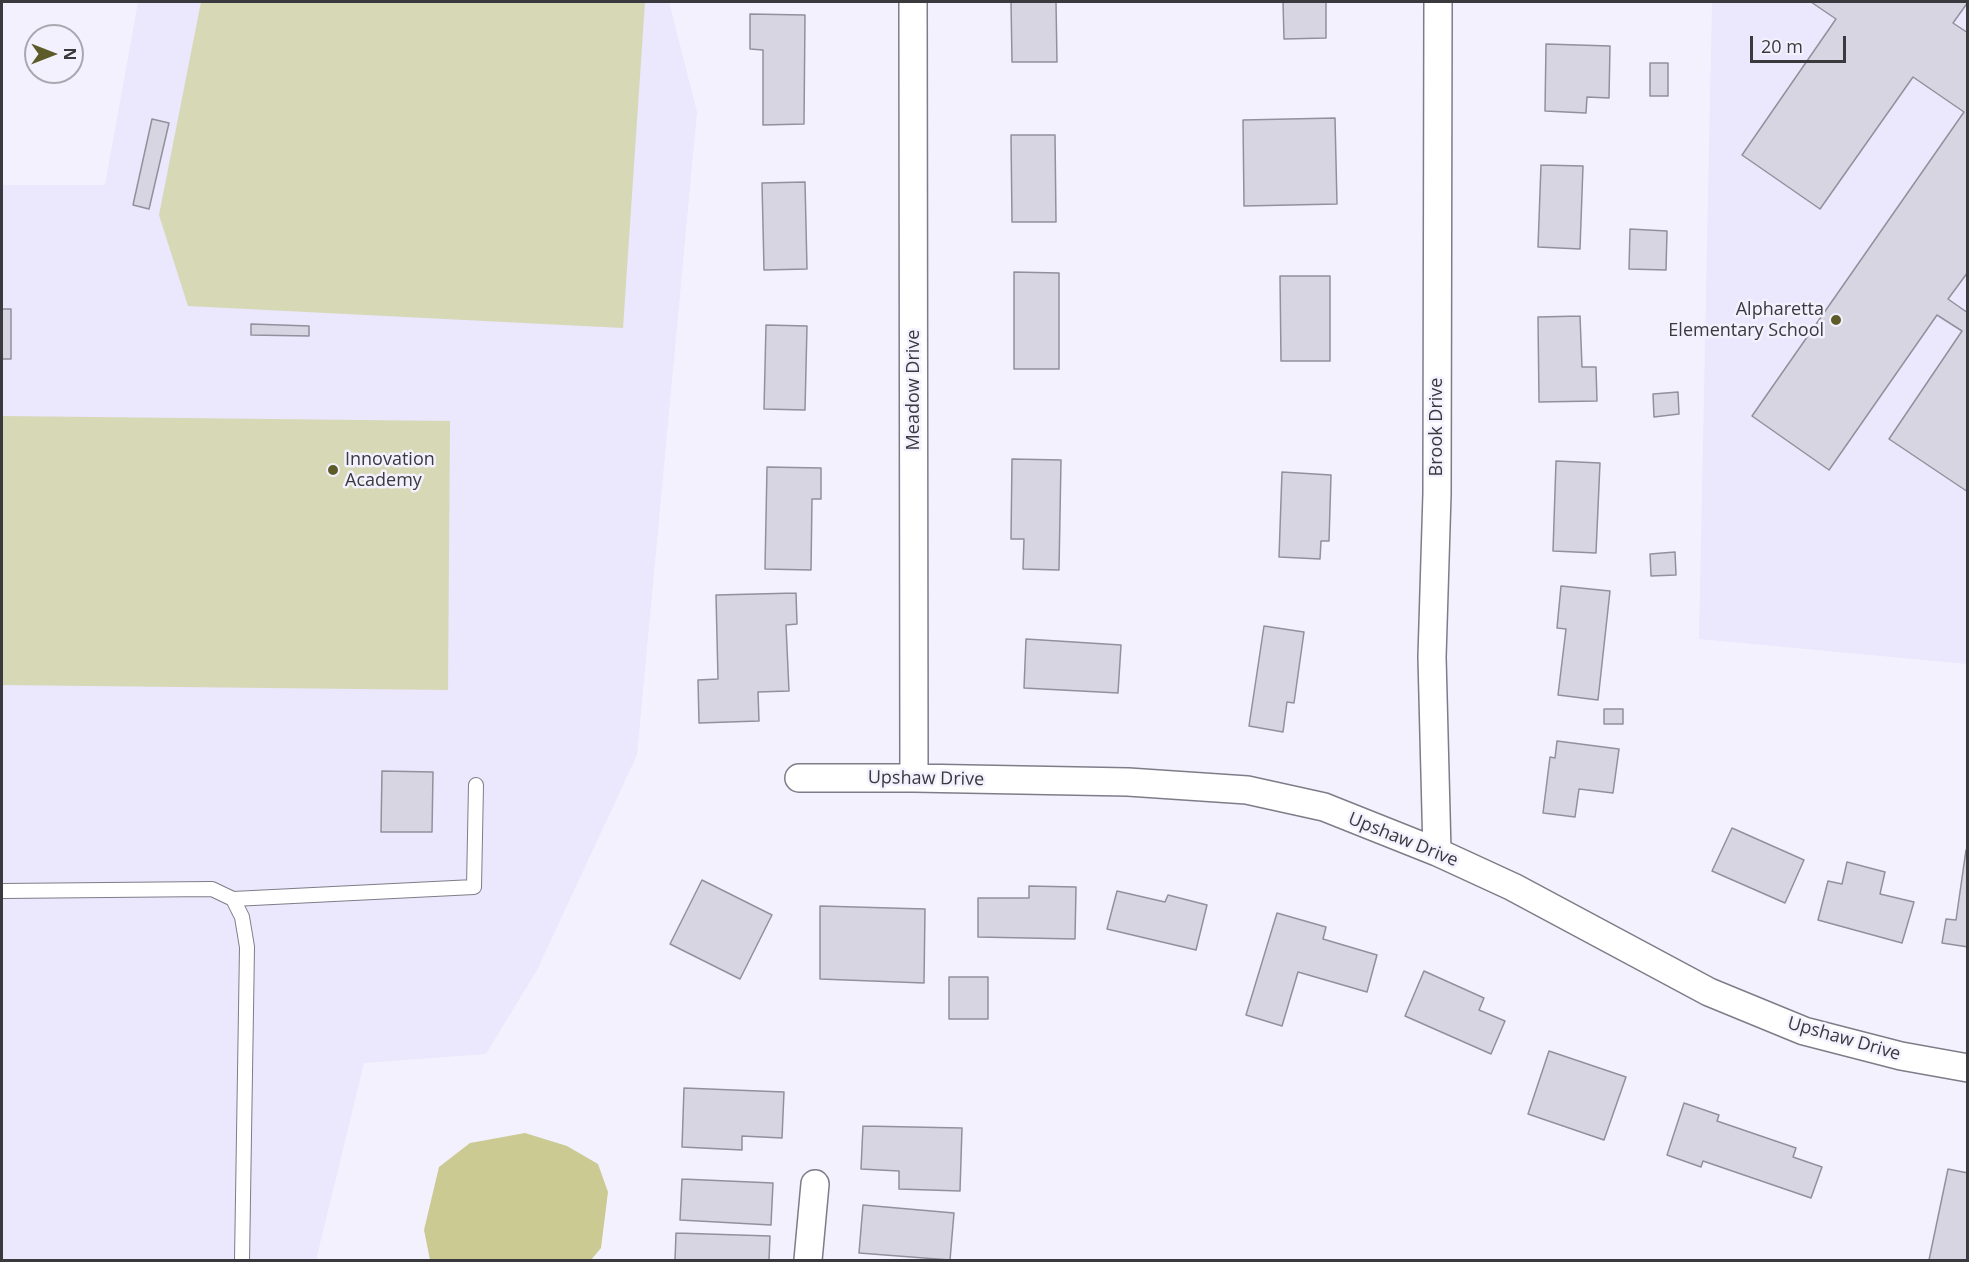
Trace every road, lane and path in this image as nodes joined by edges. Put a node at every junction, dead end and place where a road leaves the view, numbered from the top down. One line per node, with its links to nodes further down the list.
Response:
1 (913, 2): 4 (street, Meadow Drive)
2 (1438, 2): 6 (street, Brook Drive)
3 (799, 778): 4 (street, Upshaw Drive)
4 (914, 778): 6 (street, Upshaw Drive)
5 (476, 785): 8 (lane)
6 (1437, 852): 9 (street, Upshaw Drive)
7 (2, 891): 8 (lane)
8 (233, 899): 11 (lane)
9 (1968, 1068)
10 (815, 1184): 12 (street)
11 (242, 1260)
12 (808, 1260)

